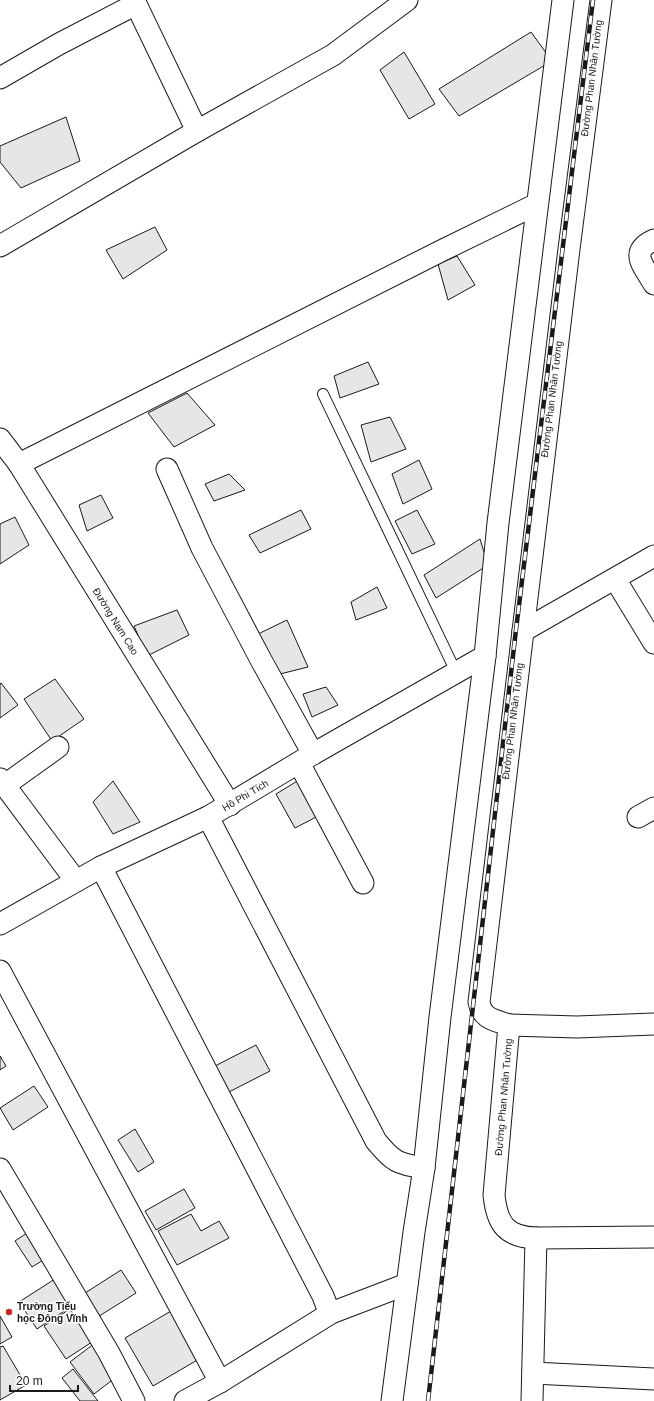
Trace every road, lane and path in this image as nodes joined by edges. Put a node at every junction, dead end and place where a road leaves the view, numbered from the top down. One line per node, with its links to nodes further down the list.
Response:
1 (407, 0): 6 (street)
2 (564, 0): 7 (street)
3 (601, 0): 17 (street, Đường Phan Nhân Tường)
4 (135, 2): 5 (street); 6 (street)
5 (0, 78)
6 (197, 132): 9 (street)
7 (537, 204): 13 (street); 19 (street)
8 (654, 240): 10 (street)
9 (0, 246)
10 (654, 284)
11 (323, 394): 20 (lane)
12 (0, 439): 13 (street, Đường Nam Cao)
13 (19, 464): 24 (street, Đường Nam Cao)
14 (167, 469): 22 (street)
15 (654, 556): 16 (street)
16 (615, 579): 17 (street); 18 (street)
17 (522, 631): 32 (street, Đường Phan Nhân Tường)
18 (654, 643)
19 (485, 656): 20 (street, Hồ Phi Tích); 33 (street)
20 (456, 672): 22 (street, Hồ Phi Tích)
21 (58, 747): 23 (street)
22 (306, 758): 24 (street, Hồ Phi Tích); 28 (street)
23 (2, 782): 27 (street)
24 (230, 804): 25 (street, Hồ Phi Tích)
25 (208, 817): 26 (street, Hồ Phi Tích); 33 (street)
26 (101, 867): 27 (street, Hồ Phi Tích); 38 (street)
27 (76, 881): 29 (street, Hồ Phi Tích)
28 (363, 883)
29 (0, 924)
30 (0, 971): 41 (street)
31 (654, 1024): 32 (street)
32 (509, 1026): 36 (street, Đường Phan Nhân Tường)
33 (424, 1168): 37 (street)
34 (0, 1169): 42 (street)
35 (654, 1237): 36 (street, Đường Phan Nhân Tường)
36 (536, 1238): 39 (street)
37 (407, 1284): 38 (street); 44 (street)
38 (332, 1313): 41 (street)
39 (533, 1373): 40 (street); 45 (street)
40 (654, 1379)
41 (220, 1382): 43 (street)
42 (134, 1401)
43 (185, 1401)
44 (392, 1401)
45 (532, 1401)

